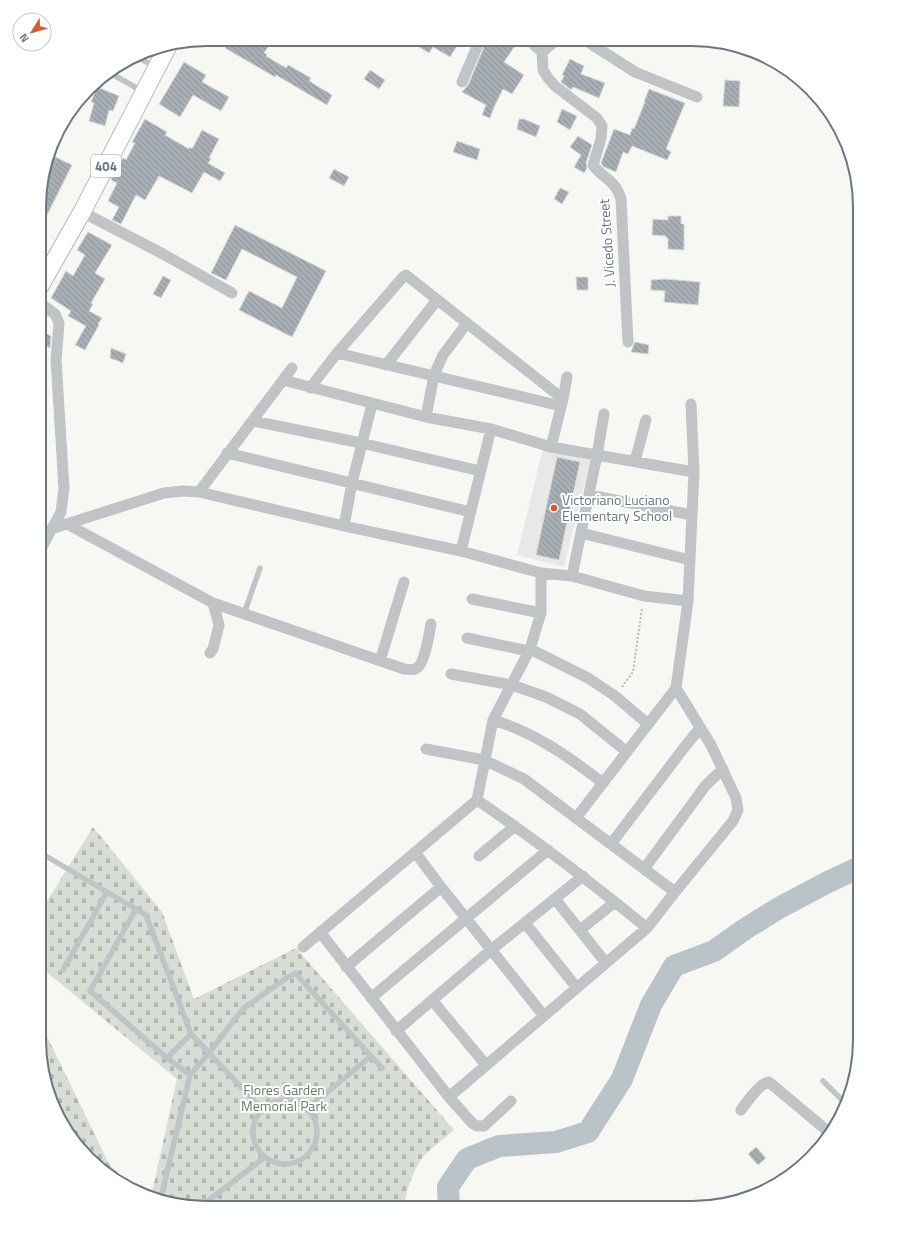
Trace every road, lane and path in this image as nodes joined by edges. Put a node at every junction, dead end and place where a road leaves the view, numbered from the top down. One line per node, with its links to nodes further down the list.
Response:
1 (477, 46): 10 (street)
2 (535, 46): 6 (street)
3 (550, 46): 6 (street)
4 (594, 46): 12 (street)
5 (165, 51): 8 (main road, 404)
6 (542, 52): 19 (street, J. Vicedo Street)
7 (142, 60): 8 (lane)
8 (156, 67): 11 (main road, 404)
9 (114, 75): 11 (lane)
10 (462, 82)
11 (144, 92): 13 (main road, 404)
12 (697, 96)
13 (82, 212): 14 (main road, 404); 15 (street)
14 (46, 275)
15 (232, 293)
16 (437, 300): 18 (street); 20 (street); 21 (street)
17 (46, 307): 49 (street)
18 (467, 324): 23 (street); 27 (street)
19 (628, 342)
20 (337, 353): 21 (street); 26 (street)
21 (386, 365): 23 (street)
22 (292, 368): 25 (street)
23 (434, 375): 27 (street); 31 (street)
24 (567, 376): 27 (street)
25 (283, 380): 26 (street); 33 (street)
26 (310, 388): 28 (street)
27 (562, 403): 36 (street)
28 (372, 404): 31 (street); 35 (street)
29 (691, 404): 41 (street)
30 (604, 414): 38 (street)
31 (426, 417): 34 (street)
32 (646, 420): 39 (street)
33 (252, 421): 35 (street); 37 (street)
34 (491, 428): 36 (street); 40 (street)
35 (362, 443): 40 (street); 42 (street)
36 (551, 447): 38 (street)
37 (227, 453): 42 (street); 43 (street)
38 (597, 455): 39 (street); 44 (street)
39 (635, 461): 41 (street)
40 (480, 471): 45 (street)
41 (694, 472): 46 (street)
42 (352, 483): 45 (street); 48 (street)
43 (199, 492): 47 (street); 48 (street)
44 (589, 495): 46 (street); 50 (street)
45 (471, 512): 52 (street)
46 (692, 516): 53 (street)
47 (67, 524): 49 (street); 61 (street)
48 (344, 526): 52 (street)
49 (51, 529): 51 (street)
50 (581, 533): 53 (street); 56 (street)
51 (46, 539)
52 (461, 551): 55 (street)
53 (690, 560): 60 (street)
54 (260, 568): 63 (lane)
55 (541, 573): 56 (street); 62 (street)
56 (572, 576): 58 (street)
57 (404, 582): 68 (street)
58 (644, 596): 60 (street); 72 (path)
59 (472, 599): 62 (street)
60 (688, 601): 71 (street)
61 (213, 603): 63 (street); 67 (street)
62 (541, 613): 66 (street)
63 (244, 614): 68 (street)
64 (431, 624): 68 (street)
65 (467, 638): 66 (street)
66 (529, 650): 70 (street); 72 (street)
67 (210, 653)
68 (380, 662)
69 (451, 674): 70 (street)
70 (512, 685): 73 (street); 77 (street)
71 (676, 688): 74 (street); 75 (street)
72 (615, 696): 74 (street)
73 (493, 720): 78 (street); 80 (street)
74 (648, 724): 77 (street)
75 (700, 728): 79 (street); 84 (street)
76 (426, 749): 78 (street)
77 (627, 752): 80 (street)
78 (484, 760): 81 (street); 82 (street)
79 (723, 769): 89 (street); 93 (street)
80 (602, 783): 82 (street)
81 (477, 800): 83 (street); 86 (street)
82 (576, 818): 84 (street)
83 (515, 826): 85 (street); 88 (street)
84 (611, 844): 89 (street)
85 (548, 850): 90 (street); 97 (street)
86 (415, 852): 91 (street); 101 (street)
87 (46, 856): 92 (lane)
88 (478, 856)
89 (644, 869): 93 (street)
90 (583, 876): 94 (street); 95 (street)
91 (441, 886): 97 (street); 105 (street)
92 (107, 892): 96 (lane); 106 (lane)
93 (675, 892): 99 (street)
94 (555, 900): 98 (street); 100 (street)
95 (616, 902): 99 (street); 100 (street)
96 (136, 909): 112 (lane); 115 (lane)
97 (466, 918): 103 (street); 108 (street)
98 (525, 923): 103 (street); 107 (street)
99 (647, 928): 104 (street)
100 (580, 930): 104 (street)
101 (320, 932): 102 (street); 105 (street)
102 (303, 947)
103 (491, 950): 109 (street); 110 (street)
104 (606, 963): 107 (street)
105 (346, 967): 108 (street)
106 (63, 970)
107 (577, 988): 110 (street)
108 (370, 998): 111 (street)
109 (432, 1000): 111 (street); 116 (street)
110 (544, 1016): 116 (street)
111 (396, 1031): 120 (street)
112 (191, 1034): 113 (lane); 115 (lane)
113 (209, 1053): 114 (lane); 118 (lane); 123 (lane)
114 (371, 1056): 117 (lane); 124 (lane)
115 (167, 1058): 118 (lane)
116 (486, 1066): 120 (street)
117 (382, 1068)
118 (190, 1075): 128 (lane)
119 (823, 1081): 121 (lane)
120 (449, 1097): 122 (street)
121 (841, 1099)
122 (511, 1101)
123 (262, 1109): 124 (lane); 127 (lane)
124 (307, 1109): 127 (lane)
125 (741, 1110): 126 (street)
126 (826, 1130)
127 (265, 1157): 129 (lane)
128 (162, 1194)
129 (208, 1201)

